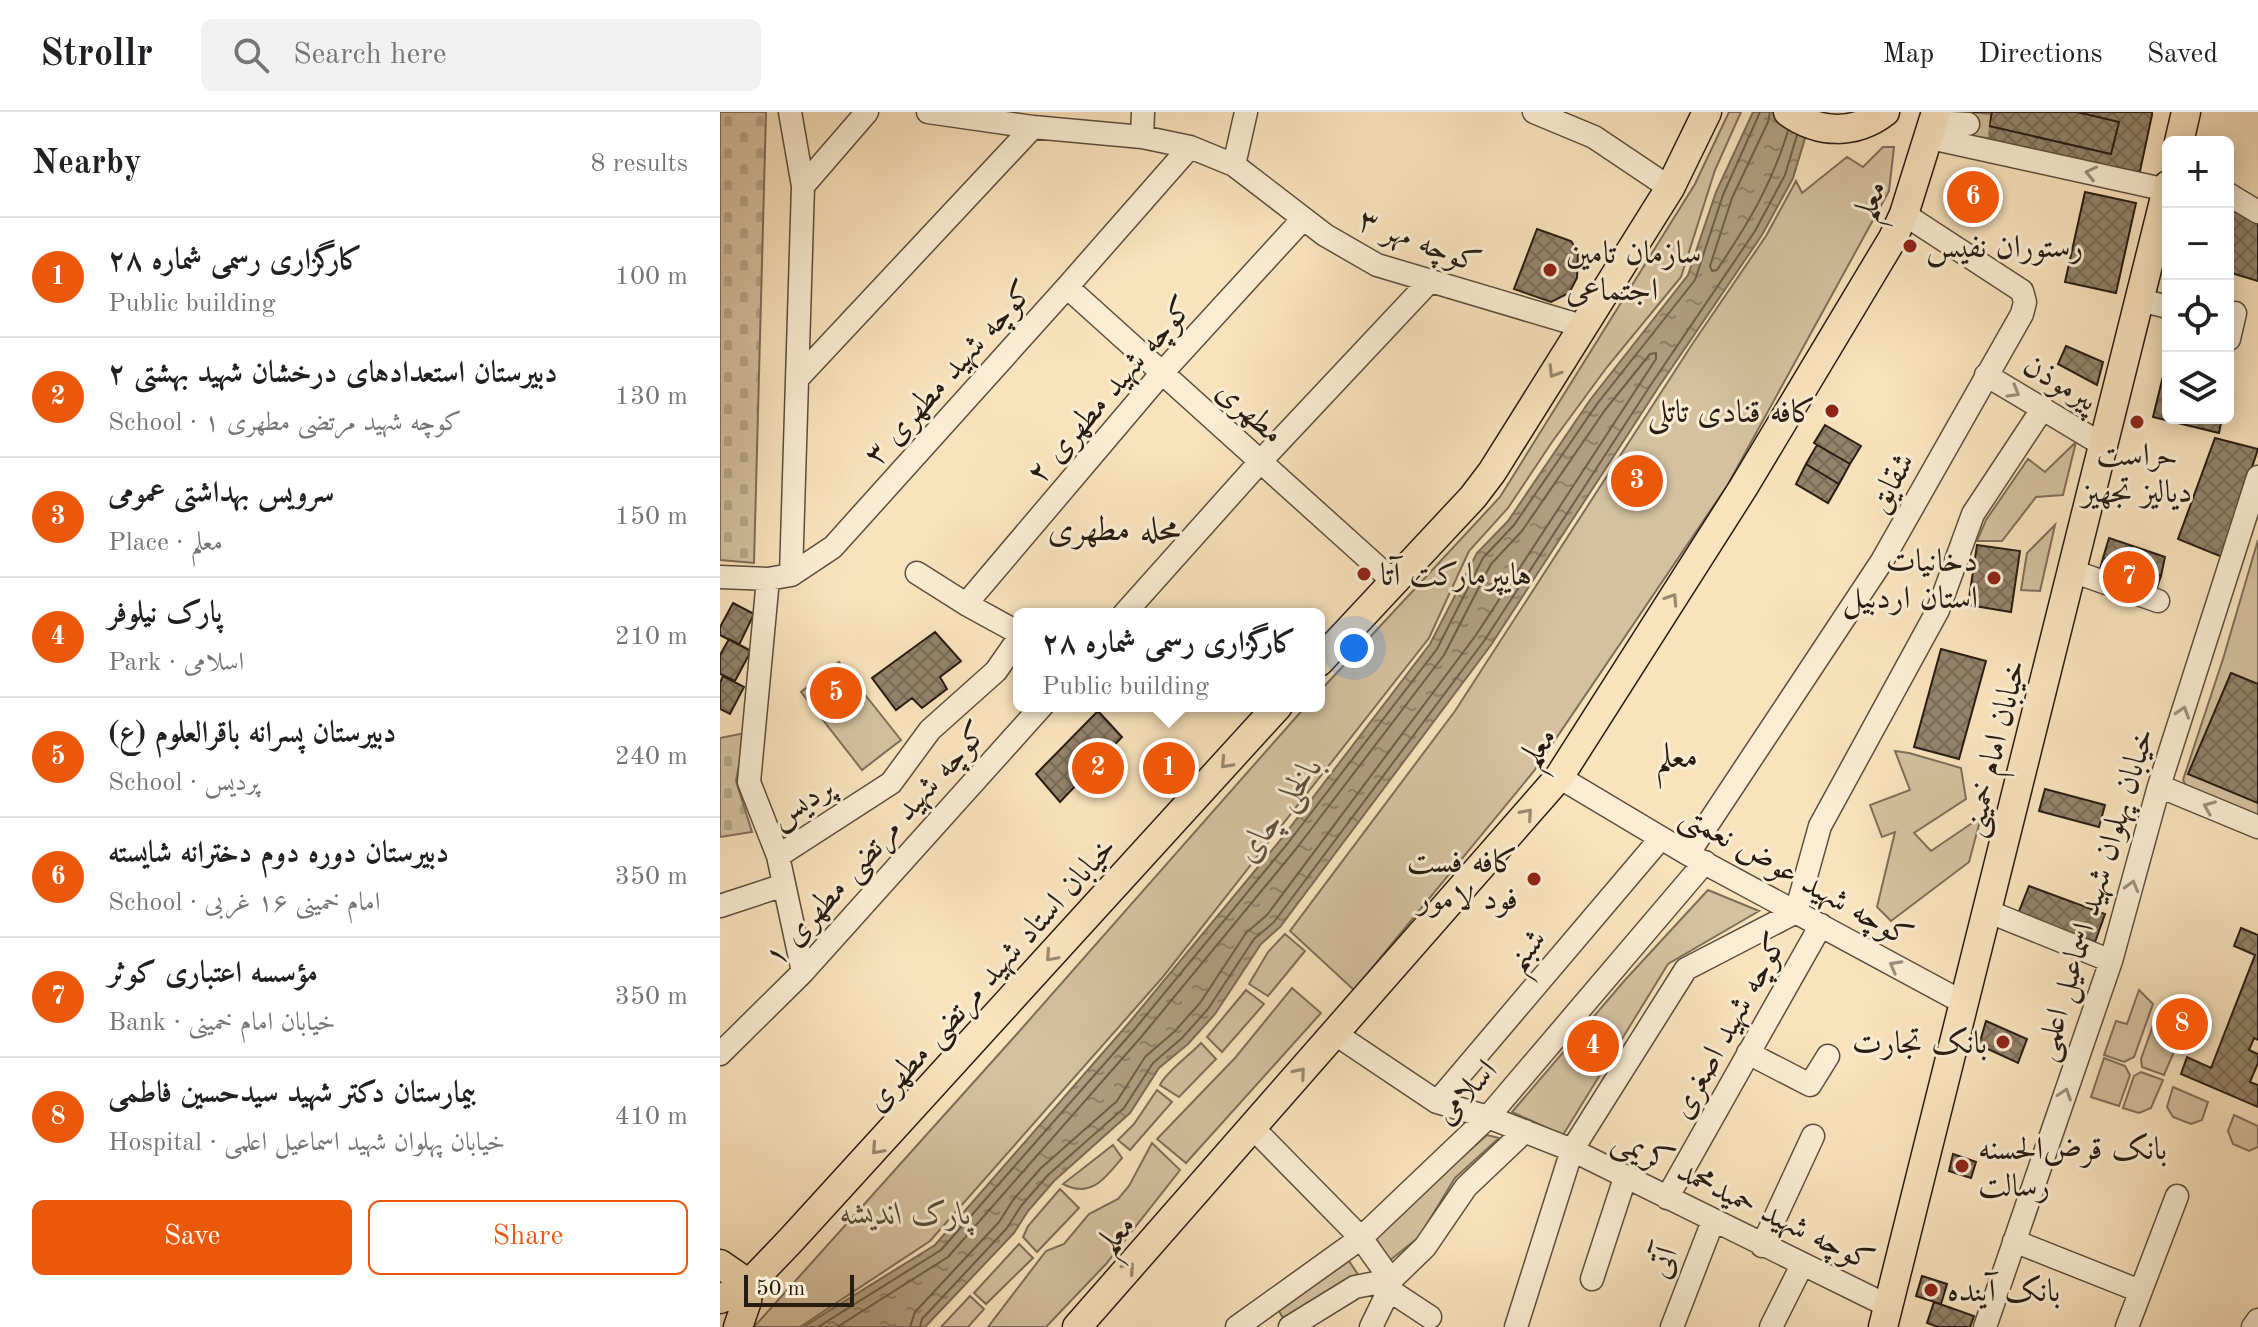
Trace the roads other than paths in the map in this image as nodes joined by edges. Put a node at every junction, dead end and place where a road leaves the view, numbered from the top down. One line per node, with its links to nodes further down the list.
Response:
1 (790, 112): 21 (street)
2 (867, 112): 21 (street)
3 (928, 112): 11 (street, کوچه مهر ۳)
4 (1143, 112): 17 (street)
5 (1246, 112): 20 (street)
6 (1534, 112): 18 (street)
7 (1591, 112): 18 (street)
8 (1788, 112): 9 (main road)
9 (1885, 112)
10 (2186, 112): 16 (main road)
11 (1000, 116): 15 (street, کوچه مهر ۳)
12 (1703, 117): 23 (main road)
13 (1931, 121): 14 (street); 22 (street, one-way to 13); 27 (main road, معلم)
14 (1968, 124)
15 (1033, 127): 17 (street, کوچه مهر ۳); 36 (street)
16 (2180, 136)
17 (1142, 137): 19 (street, کوچه مهر ۳)
18 (1594, 137): 23 (street)
19 (1190, 147): 20 (street, کوچه مهر ۳); 30 (street, کوچه شهید مطهری ۳)
20 (1234, 165): 28 (street, کوچه مهر ۳)
21 (803, 186): 36 (street)
22 (2162, 187)
23 (1670, 188): 33 (main road)
24 (2234, 198): 26 (street)
25 (2162, 208): 31 (main road, خیابان امام خمینی)
26 (2258, 212)
27 (1904, 214): 35 (street, شقایق); 55 (main road, معلم, one-way to 27)
28 (1303, 219): 29 (street, کوچه مهر ۳); 34 (street, کوچه شهید مطهری ۲)
29 (1429, 282): 33 (street, کوچه مهر ۳); 39 (street)
30 (1067, 287): 34 (street, مطهری); 43 (street, کوچه شهید مطهری ۳)
31 (2140, 300): 32 (street); 38 (main road, خیابان امام خمینی)
32 (2162, 306)
33 (1582, 326): 46 (main road, one-way to 46)
34 (1161, 374): 39 (street, مطهری); 48 (street, کوچه شهید مطهری ۲)
35 (1986, 375): 37 (street, پیرموذن, one-way to 37); 60 (street, شقایق)
36 (799, 377): 43 (street)
37 (2043, 408): 38 (street, پیرموذن); 64 (street)
38 (2103, 445): 41 (main road, خیابان امام خمینی)
39 (1259, 463): 46 (street, مطهری); 49 (street)
40 (2258, 477): 56 (street, خیابان پهلوان شهید اسماعیل اعلمی, one-way to 40)
41 (2072, 571): 47 (street); 63 (main road, خیابان امام خمینی)
42 (917, 573): 48 (street, پردیس)
43 (791, 575): 45 (street, کوچه شهید مطهری ۳)
44 (720, 577): 45 (street, کوچه شهید مطهری ۳)
45 (768, 579): 59 (street, پردیس)
46 (1393, 581): 52 (main road)
47 (2158, 601)
48 (966, 604): 50 (street, پردیس)
49 (1129, 608)
50 (1013, 632)
51 (1013, 645): 59 (street, پردیس)
52 (1325, 655)
53 (1037, 712): 67 (street, کوچه شهید مرتضی مطهری ۱)
54 (1273, 712): 89 (main road, خیابان استاد شهید مرتضی مطهری, one-way to 89)
55 (1559, 777): 58 (street, کوچه شهید عوض نعمتی); 69 (main road, معلم, one-way to 55)
56 (2159, 786): 57 (street, one-way to 56); 66 (street, خیابان پهلوان شهید اسماعیل اعلمی, one-way to 56)
57 (2258, 827)
58 (1661, 838): 60 (street, کوچه شهید عوض نعمتی); 73 (street, شبنم)
59 (778, 856): 61 (street)
60 (1697, 858): 64 (street, کوچه شهید عوض نعمتی); 74 (street, اسلامی)
61 (784, 885): 62 (street); 67 (street)
62 (720, 906)
63 (1987, 911): 66 (street); 68 (main road, خیابان امام خمینی)
64 (1796, 912): 65 (street, کوچه شهید عوض نعمتی); 78 (street)
65 (1821, 925): 68 (street, کوچه شهید عوض نعمتی, one-way to 65); 70 (street, کوچه شهید اصغری)
66 (2111, 961): 84 (street, خیابان پهلوان شهید اسماعیل اعلمی, one-way to 66)
67 (803, 972): 71 (street, کوچه شهید مرتضی مطهری ۱)
68 (1964, 1003): 94 (main road, خیابان امام خمینی)
69 (1334, 1033): 73 (street, کوچه شهید حمیدمحمد کریمی); 75 (main road, معلم, one-way to 69)
70 (1748, 1053): 72 (street); 81 (street, کوچه شهید اصغری)
71 (720, 1054)
72 (1828, 1056)
73 (1437, 1102): 74 (street, کوچه شهید حمیدمحمد کریمی)
74 (1488, 1117): 76 (street, کوچه شهید حمیدمحمد کریمی); 83 (street, اسلامی)
75 (1253, 1128): 83 (street); 98 (main road, معلم, one-way to 75)
76 (1525, 1131): 78 (street, کوچه شهید حمیدمحمد کریمی); 90 (street)
77 (1813, 1136): 85 (street)
78 (1572, 1150): 79 (street, کوچه شهید حمیدمحمد کریمی); 103 (street, کوچه شهید حمیدمحمد کریمی)
79 (1625, 1178): 81 (street, کوچه شهید حمیدمحمد کریمی); 88 (street)
80 (2177, 1196): 91 (street)
81 (1667, 1198): 82 (street, کوچه شهید حمیدمحمد کریمی)
82 (1713, 1221): 85 (street, کوچه شهید حمیدمحمد کریمی); 104 (street, آتی)
83 (1361, 1238): 90 (street); 93 (street, اسلامی)
84 (2014, 1241): 91 (street); 106 (street, خیابان پهلوان شهید اسماعیل اعلمی)
85 (1762, 1246): 87 (street, کوچه شهید حمیدمحمد کریمی)
86 (720, 1264): 89 (main road)
87 (1802, 1265): 94 (street, کوچه شهید حمیدمحمد کریمی); 105 (street)
88 (1592, 1279)
89 (749, 1284): 92 (main road); 97 (main road)
90 (1390, 1285): 95 (street); 101 (street); 102 (street)
91 (2140, 1291): 107 (street)
92 (720, 1299)
93 (1259, 1310): 99 (street, اسلامی); 100 (street)
94 (1886, 1316)
95 (1430, 1317)
96 (2258, 1320): 108 (street)
97 (738, 1327)
98 (1077, 1327)
99 (1237, 1327)
100 (1274, 1327)
101 (1290, 1327)
102 (1371, 1327)
103 (1516, 1327)
104 (1672, 1327)
105 (1771, 1327)
106 (1985, 1327)
107 (2127, 1327)
108 (2253, 1327)

